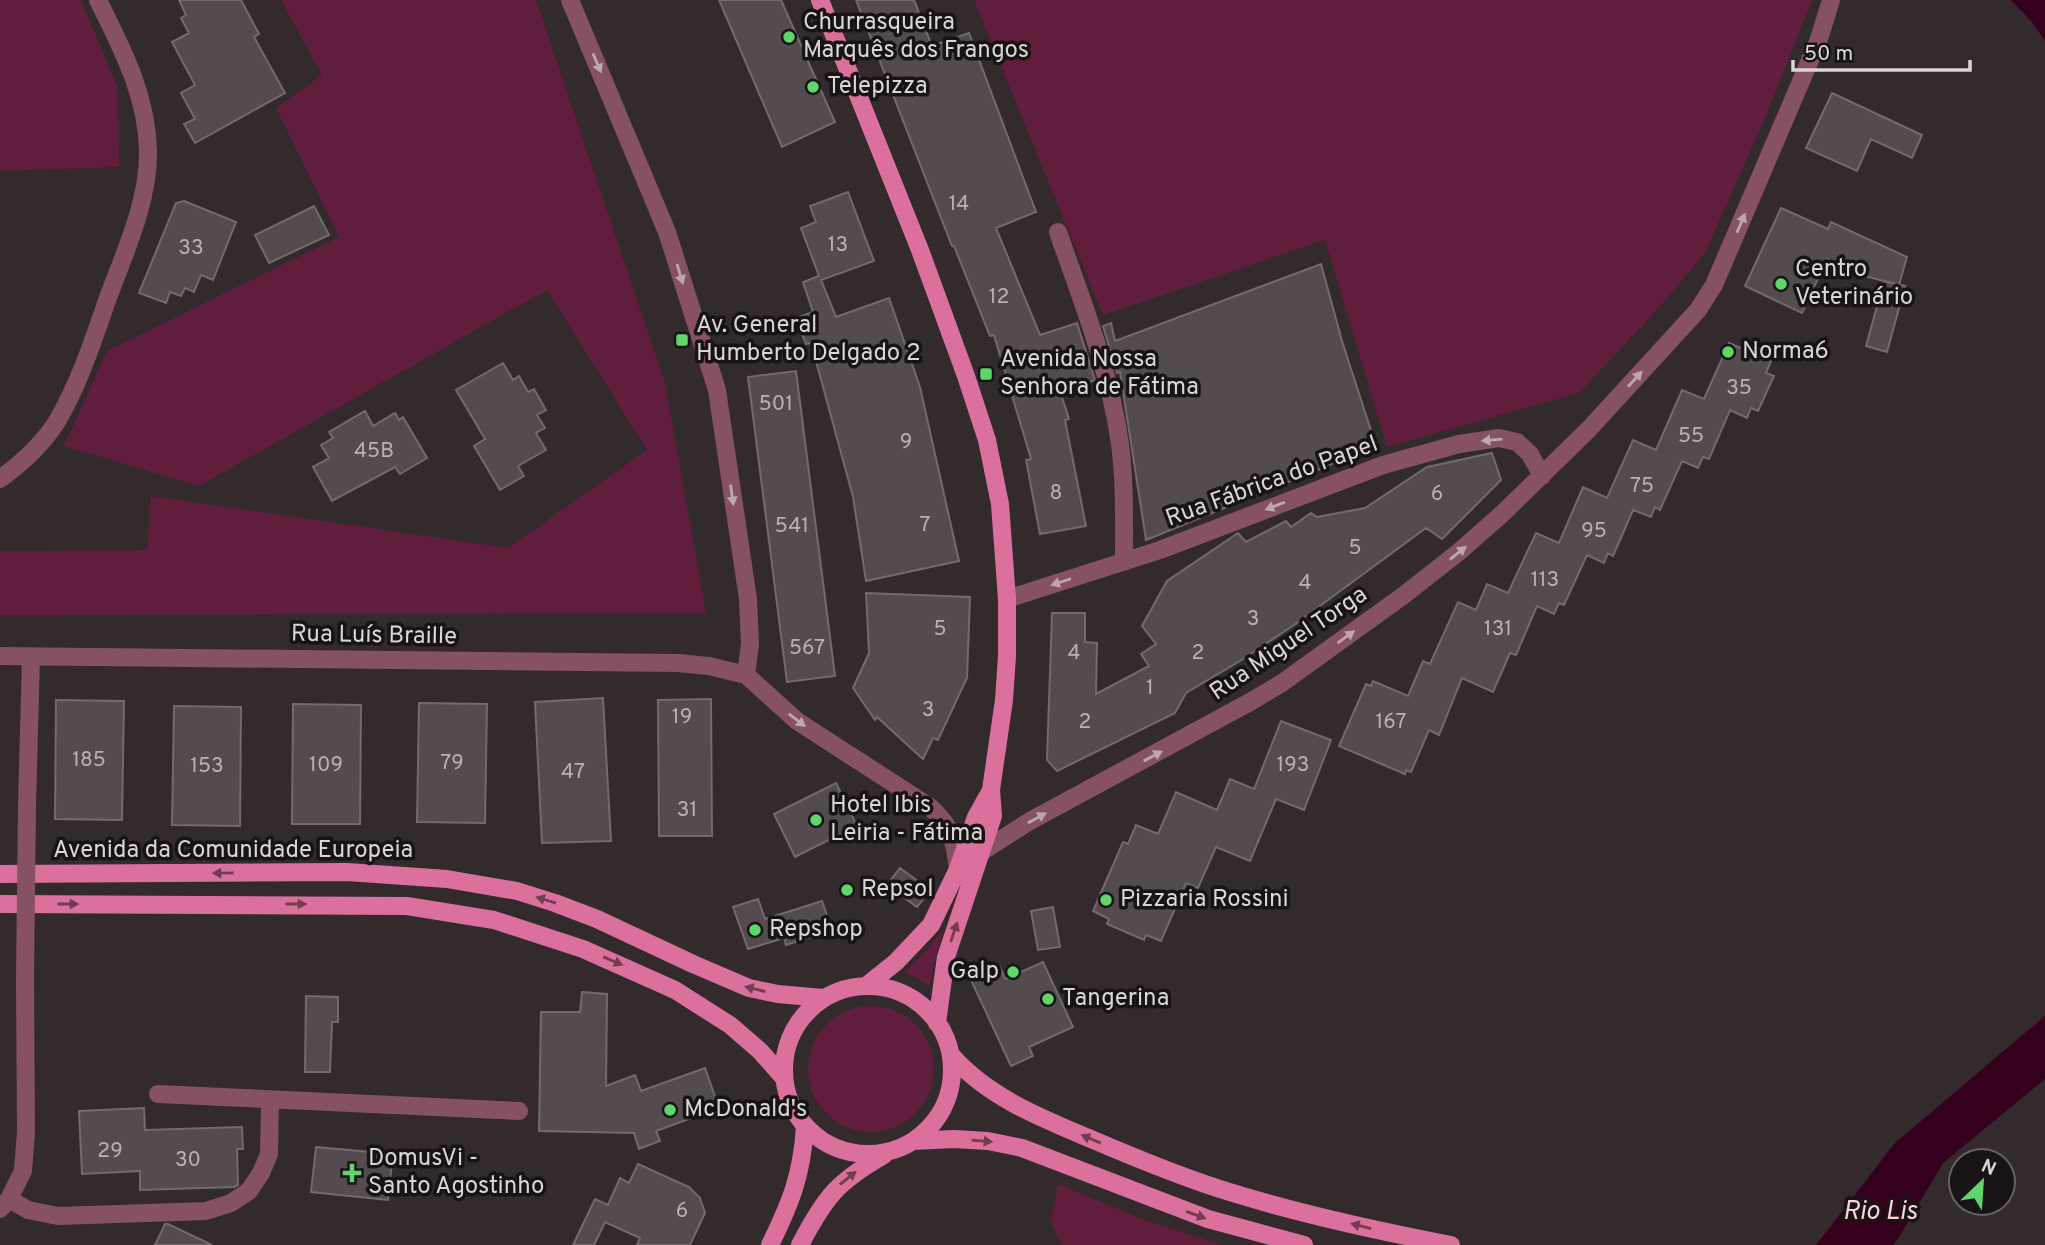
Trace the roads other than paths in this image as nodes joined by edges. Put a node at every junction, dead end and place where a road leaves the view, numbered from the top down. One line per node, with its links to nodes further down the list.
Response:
1 (98, 0): 7 (street)
2 (570, 0): 12 (street, one-way to 12)
3 (820, 0): 9 (main road)
4 (1831, 0): 6 (street, Rua Miguel Torga, one-way to 4)
5 (1058, 232): 8 (street)
6 (1542, 476): 8 (street, Rua Fábrica do Papel, one-way to 8); 14 (street, Rua Miguel Torga, one-way to 6)
7 (0, 480)
8 (1124, 562): 9 (street, Rua Fábrica do Papel, one-way to 9)
9 (1007, 598): 13 (main road)
10 (0, 656): 11 (street, Rua Luís Braille)
11 (31, 657): 12 (street, Rua Luís Braille); 29 (street, bridge)
12 (746, 675): 15 (street, one-way to 15)
13 (991, 790): 14 (main road); 15 (main road)
14 (983, 851): 20 (main road, one-way to 14)
15 (958, 869): 18 (main road)
16 (0, 874): 19 (main road, Avenida da Comunidade Europeia, one-way to 16)
17 (0, 904): 22 (main road, one-way to 22)
18 (866, 986): 19 (main road); 20 (main road)
19 (823, 998): 22 (main road)
20 (937, 1023): 21 (main road)
21 (951, 1056): 27 (main road); 33 (main road, one-way to 21)
22 (784, 1078): 26 (main road)
23 (158, 1094): 24 (street)
24 (270, 1100): 25 (street); 29 (street)
25 (519, 1111)
26 (806, 1126): 28 (main road); 30 (main road)
27 (914, 1141): 28 (main road); 32 (main road, one-way to 32)
28 (891, 1151): 31 (main road, one-way to 28)
29 (5, 1204)
30 (770, 1245)
31 (800, 1245)
32 (1304, 1245)
33 (1451, 1245)

